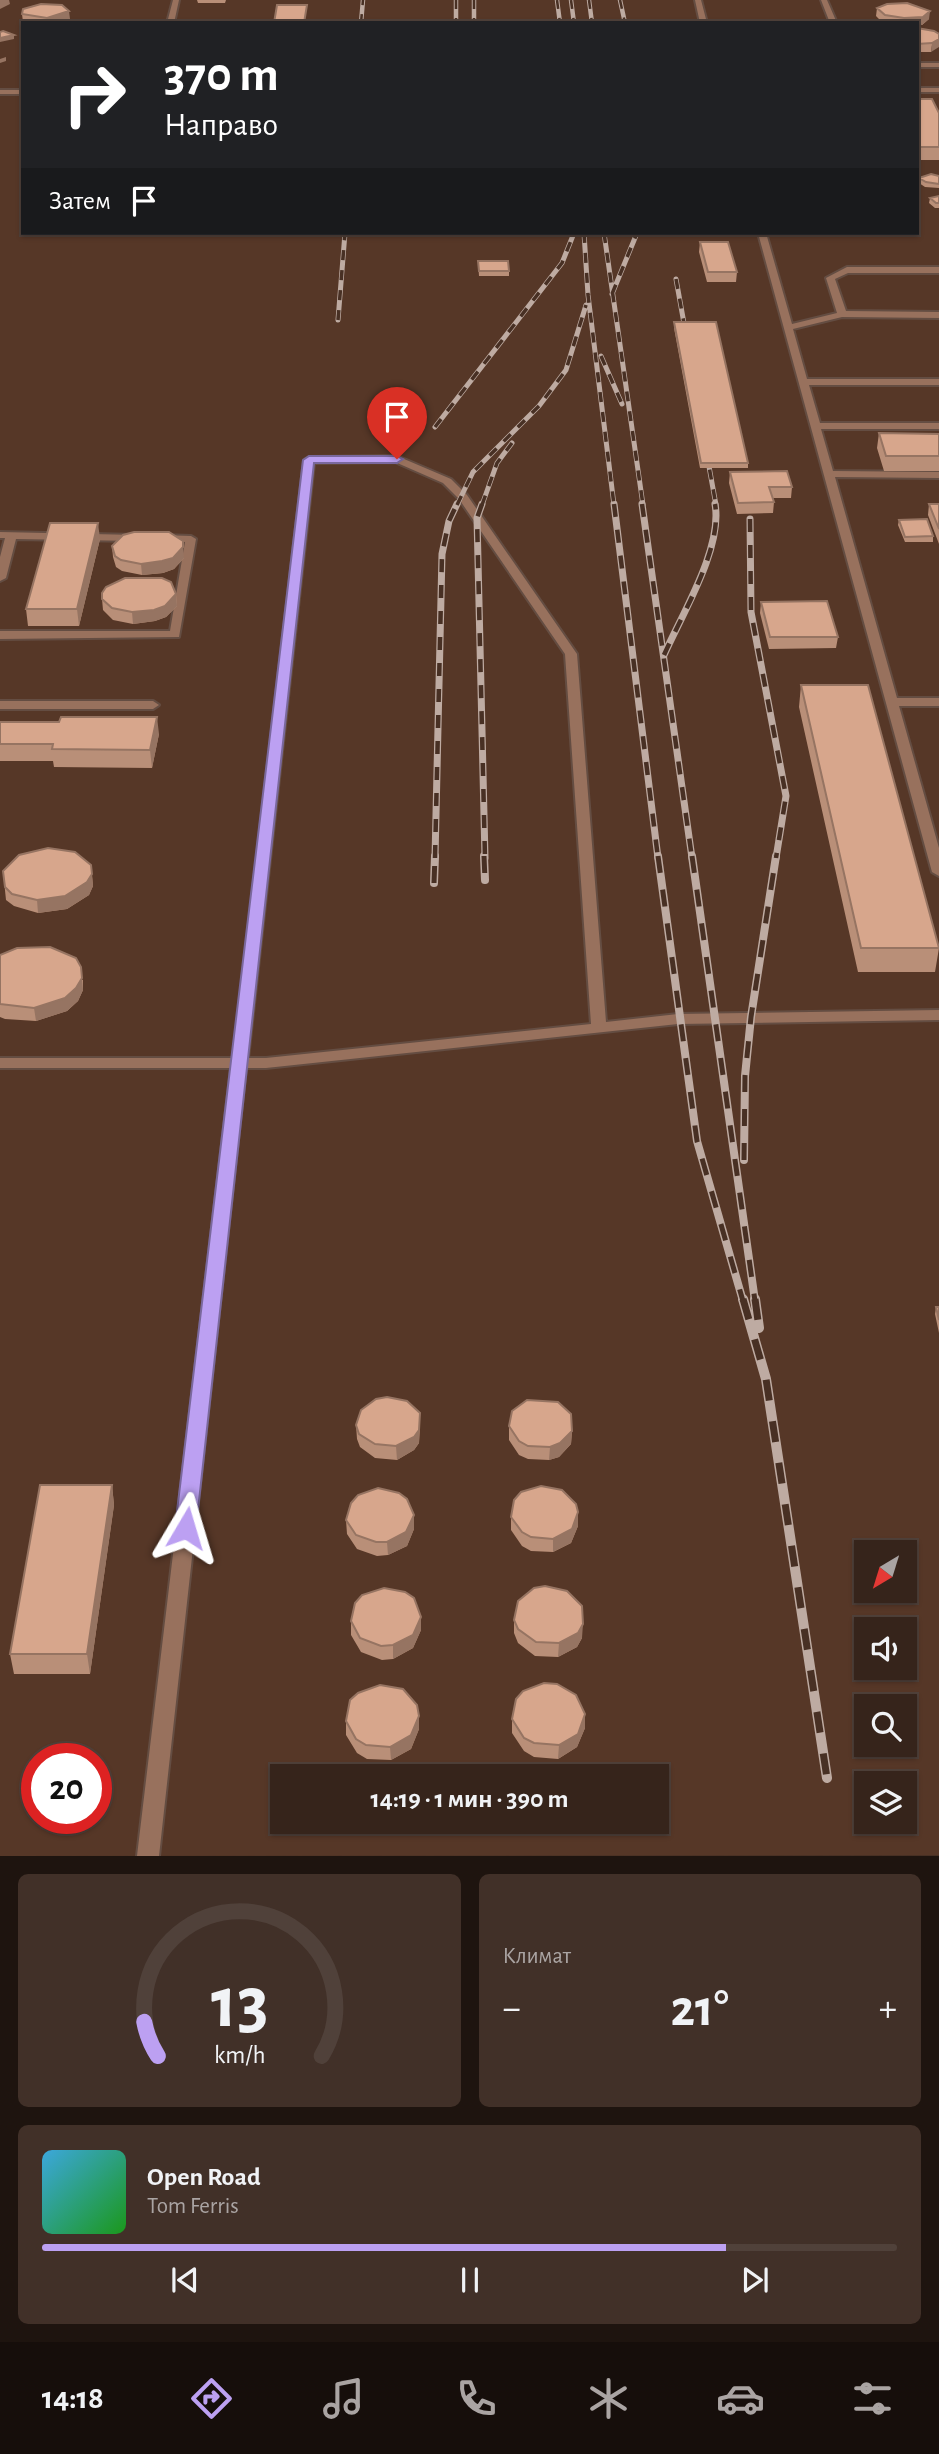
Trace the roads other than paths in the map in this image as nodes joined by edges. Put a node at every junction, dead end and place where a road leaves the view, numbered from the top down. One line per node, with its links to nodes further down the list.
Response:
1 (176, 0): 4 (lane)
2 (698, 0): 5 (lane)
3 (824, 0): 6 (lane)
4 (171, 21)
5 (703, 21)
6 (833, 21)
7 (919, 65): 8 (lane)
8 (939, 65)
9 (919, 90): 10 (lane)
10 (939, 90)
11 (0, 92): 12 (lane)
12 (21, 92)
13 (763, 235): 17 (lane)
14 (939, 270): 15 (lane)
15 (842, 314): 16 (lane); 17 (lane)
16 (939, 315)
17 (788, 328): 18 (lane)
18 (803, 382): 19 (lane); 20 (lane)
19 (939, 382)
20 (816, 426): 21 (lane); 22 (lane)
21 (939, 426)
22 (829, 474): 23 (lane); 27 (lane)
23 (939, 475)
24 (6, 535): 25 (lane); 26 (lane)
25 (0, 578)
26 (0, 635)
27 (892, 702): 28 (lane); 31 (lane)
28 (939, 702)
29 (0, 705): 30 (lane)
30 (153, 705)
31 (939, 872)
32 (939, 1015): 33 (lane)
33 (599, 1028): 35 (lane); 35 (lane)
34 (0, 1063): 35 (lane)
35 (239, 1063): 36 (lane)
36 (148, 1856)

